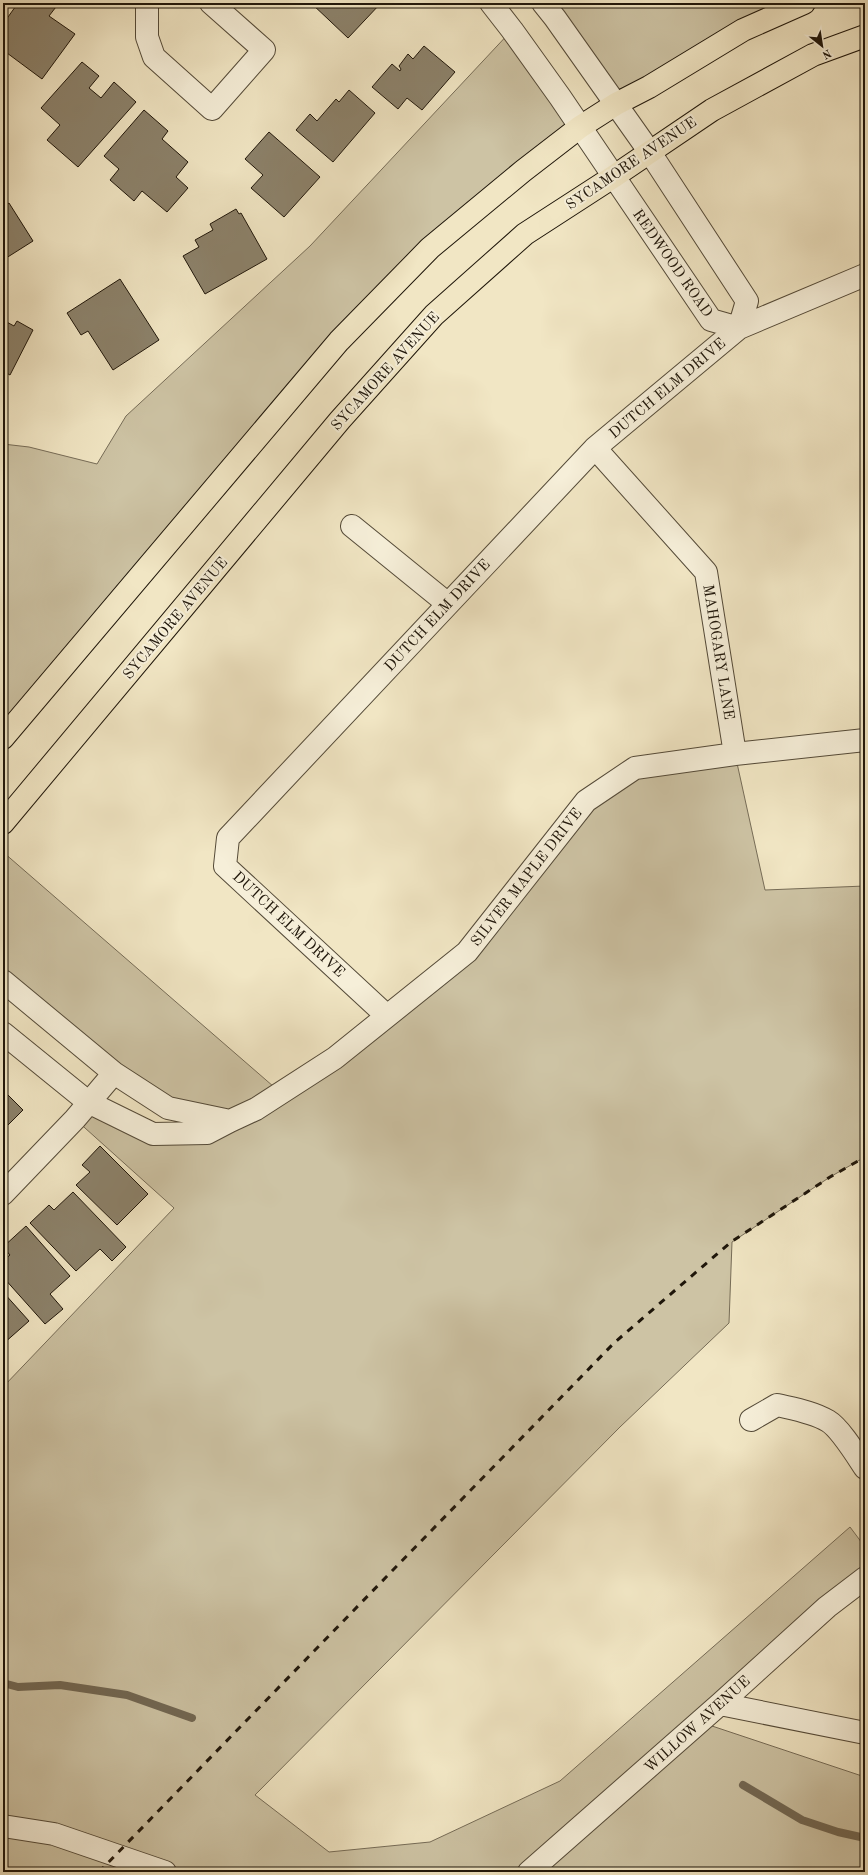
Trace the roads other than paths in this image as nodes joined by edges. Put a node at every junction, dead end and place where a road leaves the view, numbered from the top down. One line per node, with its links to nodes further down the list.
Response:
1 (149, 3): 2 (street)
2 (212, 3)
3 (491, 3): 8 (street, REDWOOD ROAD)
4 (543, 3): 7 (street)
5 (804, 3): 7 (main road)
6 (865, 36): 9 (main road, SYCAMORE AVENUE)
7 (616, 104): 8 (main road); 9 (street)
8 (580, 127): 10 (street, REDWOOD ROAD); 16 (main road)
9 (649, 151): 10 (main road, SYCAMORE AVENUE); 12 (street)
10 (613, 177): 12 (street, REDWOOD ROAD); 19 (main road, SYCAMORE AVENUE)
11 (865, 275): 12 (street, DUTCH ELM DRIVE)
12 (739, 328): 13 (street, DUTCH ELM DRIVE)
13 (595, 448): 15 (street, DUTCH ELM DRIVE); 18 (street, MAHOGARY LANE)
14 (352, 526): 15 (street)
15 (448, 604): 21 (street, DUTCH ELM DRIVE)
16 (3, 738)
17 (865, 740): 18 (street, SILVER MAPLE DRIVE)
18 (735, 754): 21 (street, SILVER MAPLE DRIVE)
19 (3, 823)
20 (3, 981): 23 (street)
21 (387, 1016): 25 (street, SILVER MAPLE DRIVE)
22 (3, 1033): 24 (street, SILVER MAPLE DRIVE)
23 (114, 1073): 24 (street); 25 (street)
24 (88, 1102): 25 (street, SILVER MAPLE DRIVE); 26 (street)
25 (230, 1121)
26 (3, 1194)
27 (751, 1420): 28 (street)
28 (865, 1468)
29 (865, 1578): 30 (street, WILLOW AVENUE)
30 (720, 1704): 31 (street); 34 (street, WILLOW AVENUE)
31 (865, 1732)
32 (3, 1826): 33 (street)
33 (165, 1872)
34 (529, 1872)

